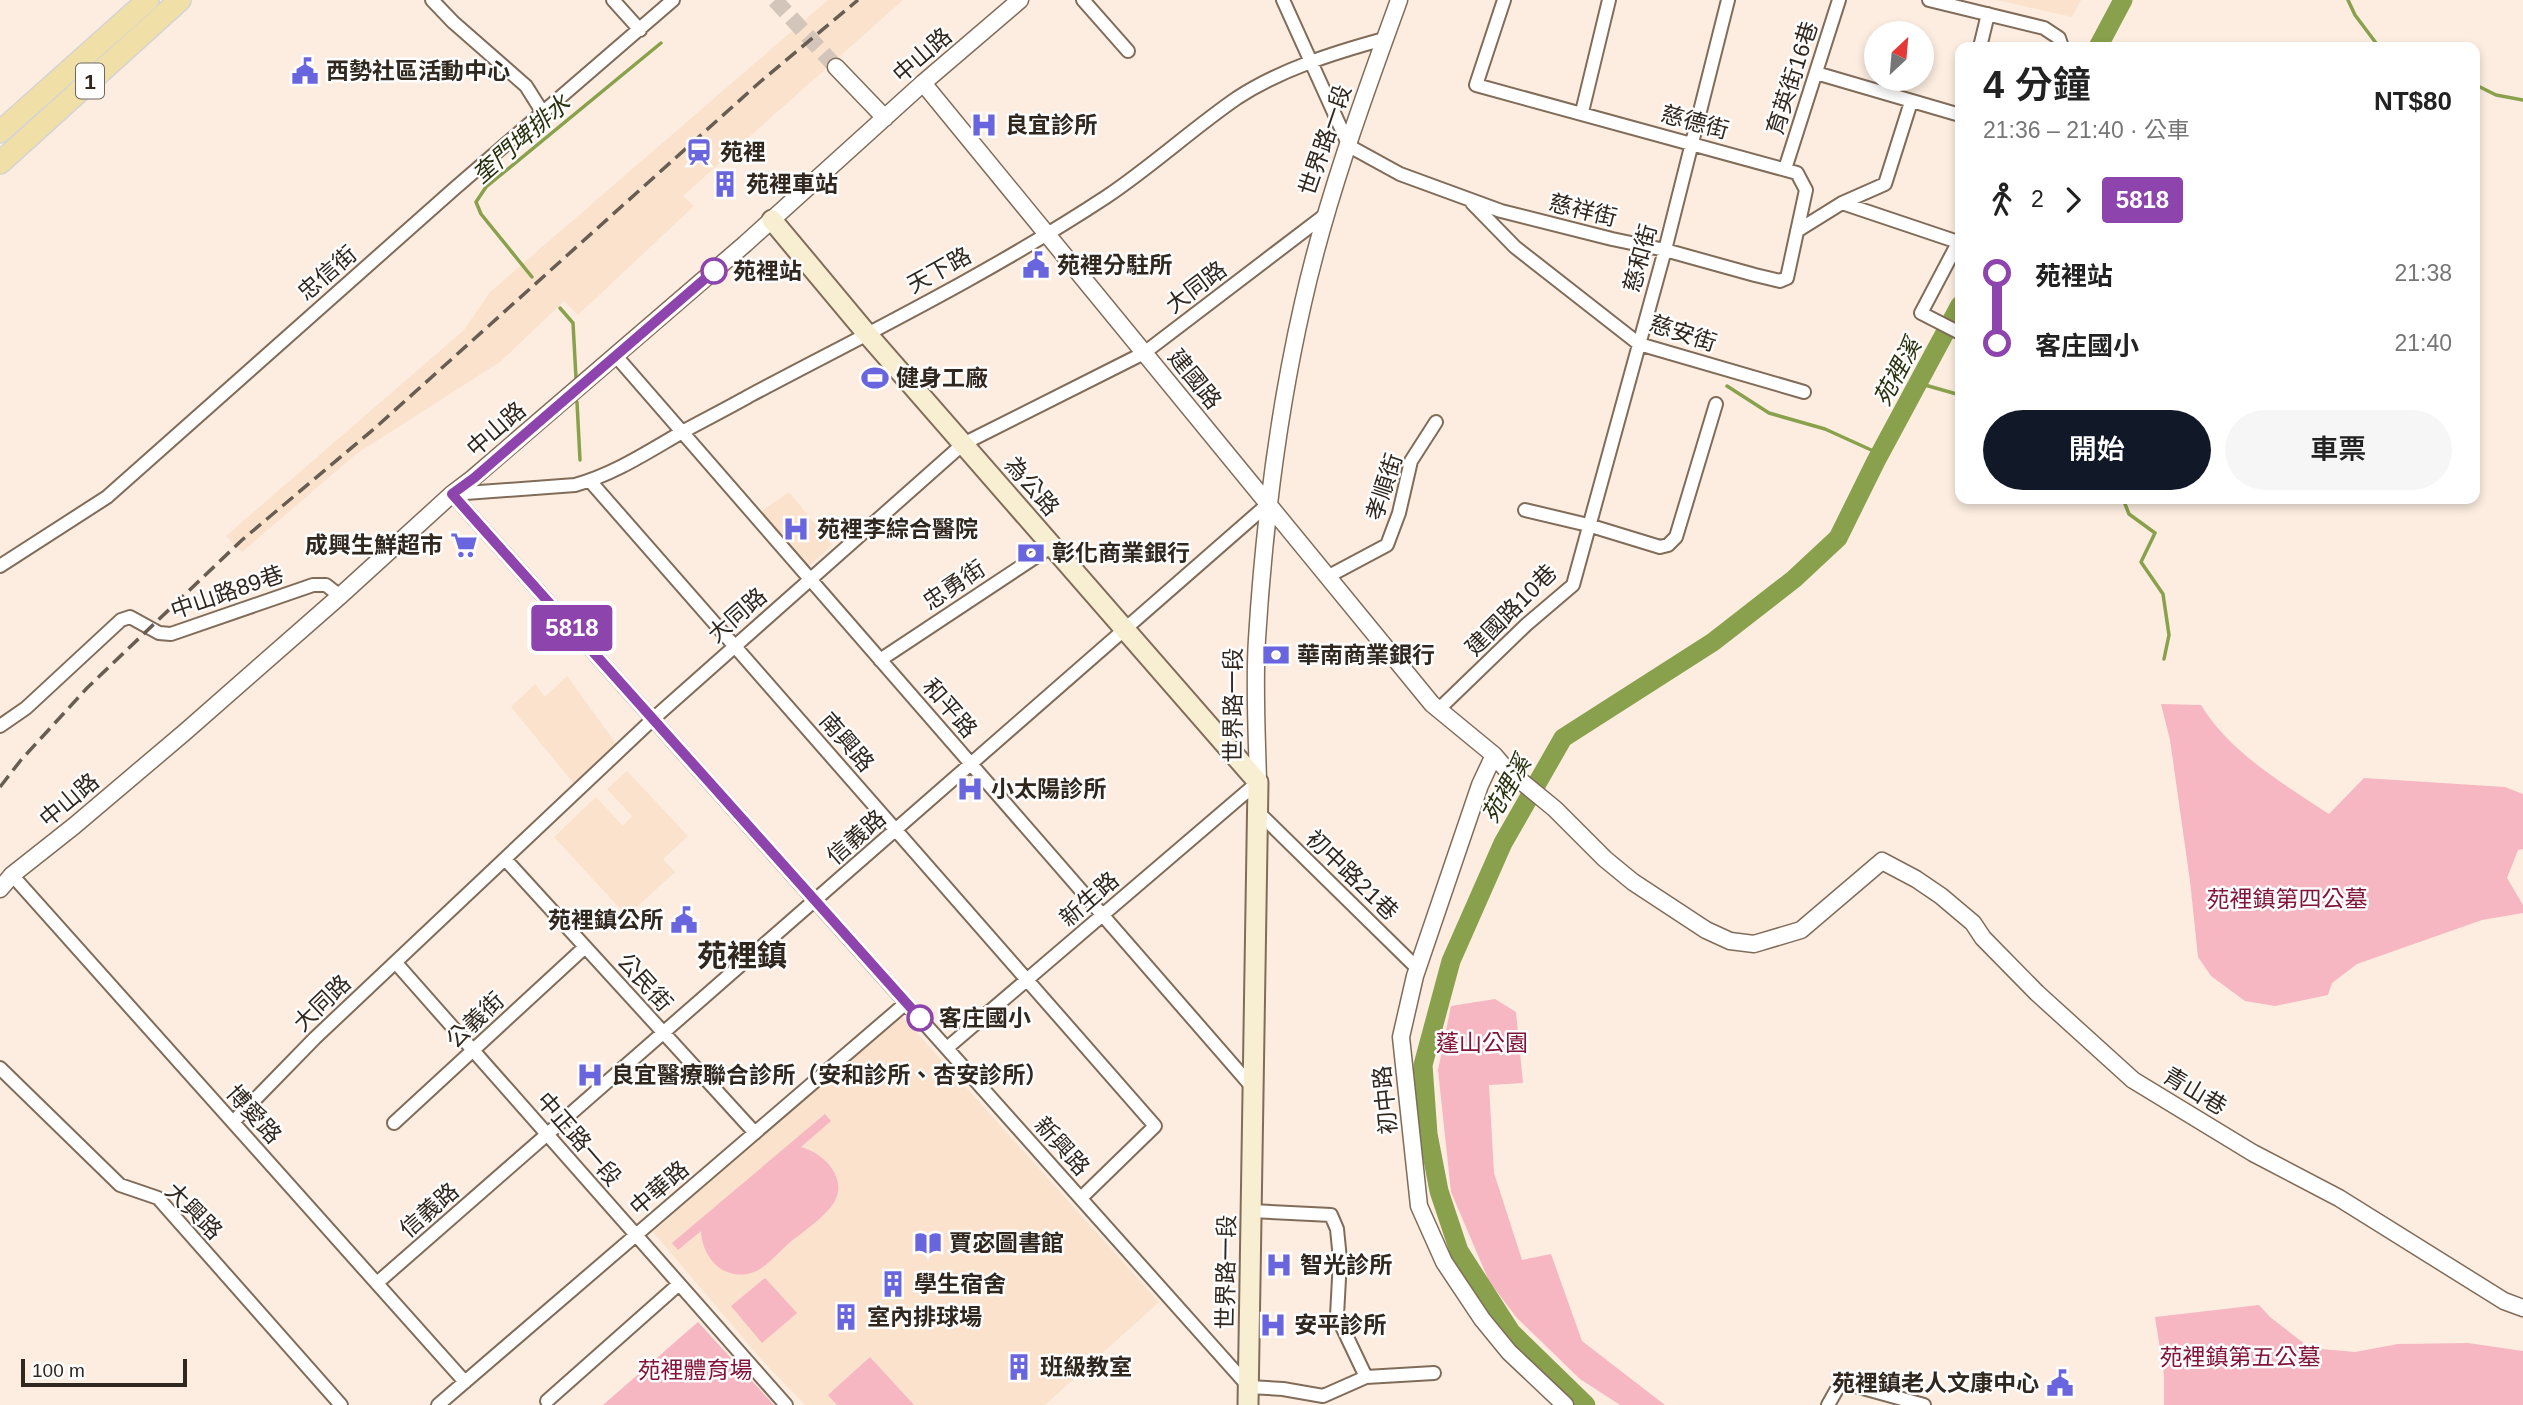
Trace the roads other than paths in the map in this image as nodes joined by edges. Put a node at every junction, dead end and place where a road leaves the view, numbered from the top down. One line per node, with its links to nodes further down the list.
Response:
1 (148, 0): 25 (main road, 1)
2 (180, 0): 27 (main road, 1)
3 (432, 0): 29 (street)
4 (613, 0): 16 (street)
5 (673, 0): 16 (street, 忠信街)
6 (1020, 0): 24 (street, 中山路)
7 (1083, 0): 20 (street)
8 (1283, 0): 21 (street)
9 (1399, 0): 17 (street)
10 (1504, 0): 28 (street, 慈德街)
11 (1609, 0): 28 (street)
12 (1728, 0): 33 (street, 慈和街)
13 (1839, 0): 23 (street, 育英街16巷)
14 (1929, 0): 15 (street)
15 (1989, 15): 18 (street); 19 (street)
16 (640, 30): 29 (street, 忠信街)
17 (1384, 39): 21 (street, 天下路); 34 (street, 世界路一段)
18 (1981, 42)
19 (2061, 42)
20 (1128, 51)
21 (1311, 61): 34 (street); 42 (street, 天下路)
22 (836, 67): 31 (street)
23 (1815, 73): 26 (street); 36 (street, 育英街16巷)
24 (923, 83): 31 (street, 中山路); 42 (street, 建國路)
25 (39, 97): 27 (main road); 32 (main road, 1)
26 (1911, 102): 30 (street); 38 (street)
27 (55, 112): 35 (main road, 1)
28 (1582, 112): 33 (street, 慈德街)
29 (543, 113): 62 (street, 忠信街)
30 (1955, 114)
31 (885, 118): 40 (street, 中山路)
32 (0, 132)
33 (1692, 143): 36 (street, 慈德街); 45 (street, 慈和街)
34 (1349, 146): 37 (street, 慈祥街); 39 (street, 世界路一段)
35 (0, 163)
36 (1785, 169): 41 (street)
37 (1469, 201): 45 (street, 慈祥街); 48 (street, 慈安街)
38 (1842, 202): 41 (street); 43 (street)
39 (1325, 215): 49 (street, 大同路); 58 (street, 世界路一段)
40 (772, 220): 47 (main road, 為公路); 50 (street, 中山路)
41 (1797, 231): 45 (street, 慈祥街)
42 (1048, 235): 47 (street, 天下路); 49 (street, 建國路)
43 (1955, 240)
44 (1955, 249): 46 (street)
45 (1665, 250): 48 (street, 慈和街)
46 (1955, 330)
47 (868, 335): 54 (street, 天下路); 55 (main road, 為公路)
48 (1639, 344): 51 (street, 慈安街); 60 (street, 慈和街)
49 (1144, 353): 55 (street, 大同路); 58 (street, 建國路)
50 (616, 356): 54 (street, 和平路); 57 (street, 中山路)
51 (1804, 392)
52 (1716, 404): 60 (street)
53 (1436, 422): 63 (street, 孝順街)
54 (682, 432): 56 (street, 天下路); 64 (street, 和平路)
55 (963, 444): 61 (main road, 為公路); 64 (street, 大同路)
56 (590, 481): 57 (street, 天下路); 67 (street, 南興路)
57 (452, 494): 65 (street, 中山路); 70 (street, 新興路)
58 (1268, 504): 63 (street, 建國路); 66 (street, 信義路); 74 (street, 世界路一段)
59 (1525, 510): 60 (street)
60 (1588, 525): 69 (street, 建國路10巷)
61 (1052, 546): 66 (main road, 為公路); 68 (street, 忠勇街)
62 (0, 566)
63 (1327, 577): 69 (street, 建國路)
64 (810, 579): 67 (street, 大同路); 68 (street, 和平路)
65 (340, 596): 71 (street, 中山路89巷); 79 (street, 中山路)
66 (1125, 630): 73 (street, 信義路); 74 (main road, 為公路)
67 (734, 645): 70 (street, 大同路); 76 (street, 南興路)
68 (880, 660): 73 (street, 和平路)
69 (1435, 707): 72 (street, 建國路)
70 (653, 719): 77 (street, 大同路); 81 (street, 新興路)
71 (0, 726)
72 (1494, 755): 78 (street, 建國路); 85 (street, 初中路)
73 (971, 764): 76 (street, 信義路); 82 (street, 和平路)
74 (1258, 782): 75 (main road, 世界路一段); 82 (street, 新生路)
75 (1256, 811): 85 (street, 初中路21巷); 92 (main road, 世界路一段)
76 (896, 830): 81 (street, 信義路); 86 (street, 南興路)
77 (505, 859): 83 (street, 公民街); 84 (street, 大同路)
78 (1882, 861): 102 (street, 青山巷)
79 (12, 875): 80 (street, 中山路); 93 (street, 博愛路)
80 (0, 889)
81 (815, 901): 87 (street, 新興路); 88 (street, 信義路)
82 (1102, 915): 86 (street, 新生路); 92 (street, 和平路)
83 (585, 947): 88 (street, 公民街); 90 (street, 公義街)
84 (396, 963): 90 (street, 中正路一段); 93 (street, 大同路)
85 (1417, 968): 111 (street, 初中路)
86 (1027, 980): 89 (street, 新生路); 97 (street, 南興路)
87 (906, 1003): 89 (street, 新興路); 95 (street, 中華路)
88 (663, 1033): 95 (street, 公民街); 96 (street, 信義路)
89 (947, 1048): 97 (street, 新興路)
90 (473, 1050): 94 (street, 公義街); 96 (street, 中正路一段)
91 (0, 1068): 108 (street, 大興路)
92 (1253, 1088): 98 (main road, 世界路一段)
93 (233, 1122): 100 (street, 博愛路)
94 (394, 1123)
95 (755, 1133): 99 (street, 中華路)
96 (547, 1135): 99 (street, 中正路一段); 100 (street, 信義路)
97 (1081, 1198): 106 (street, 新興路)
98 (1251, 1211): 104 (street); 106 (main road, 世界路一段)
99 (636, 1235): 101 (street, 中正路一段); 105 (street, 中華路)
100 (377, 1283): 105 (street, 博愛路)
101 (679, 1284): 107 (street); 110 (street, 中正路一段)
102 (2523, 1308)
103 (1434, 1373): 104 (street)
104 (1366, 1377): 106 (street)
105 (465, 1382): 109 (street, 中華路)
106 (1249, 1396)
107 (547, 1401)
108 (341, 1405)
109 (438, 1405)
110 (786, 1405)
111 (1565, 1405)
112 (1828, 1405): 113 (street)
113 (1924, 1405)

